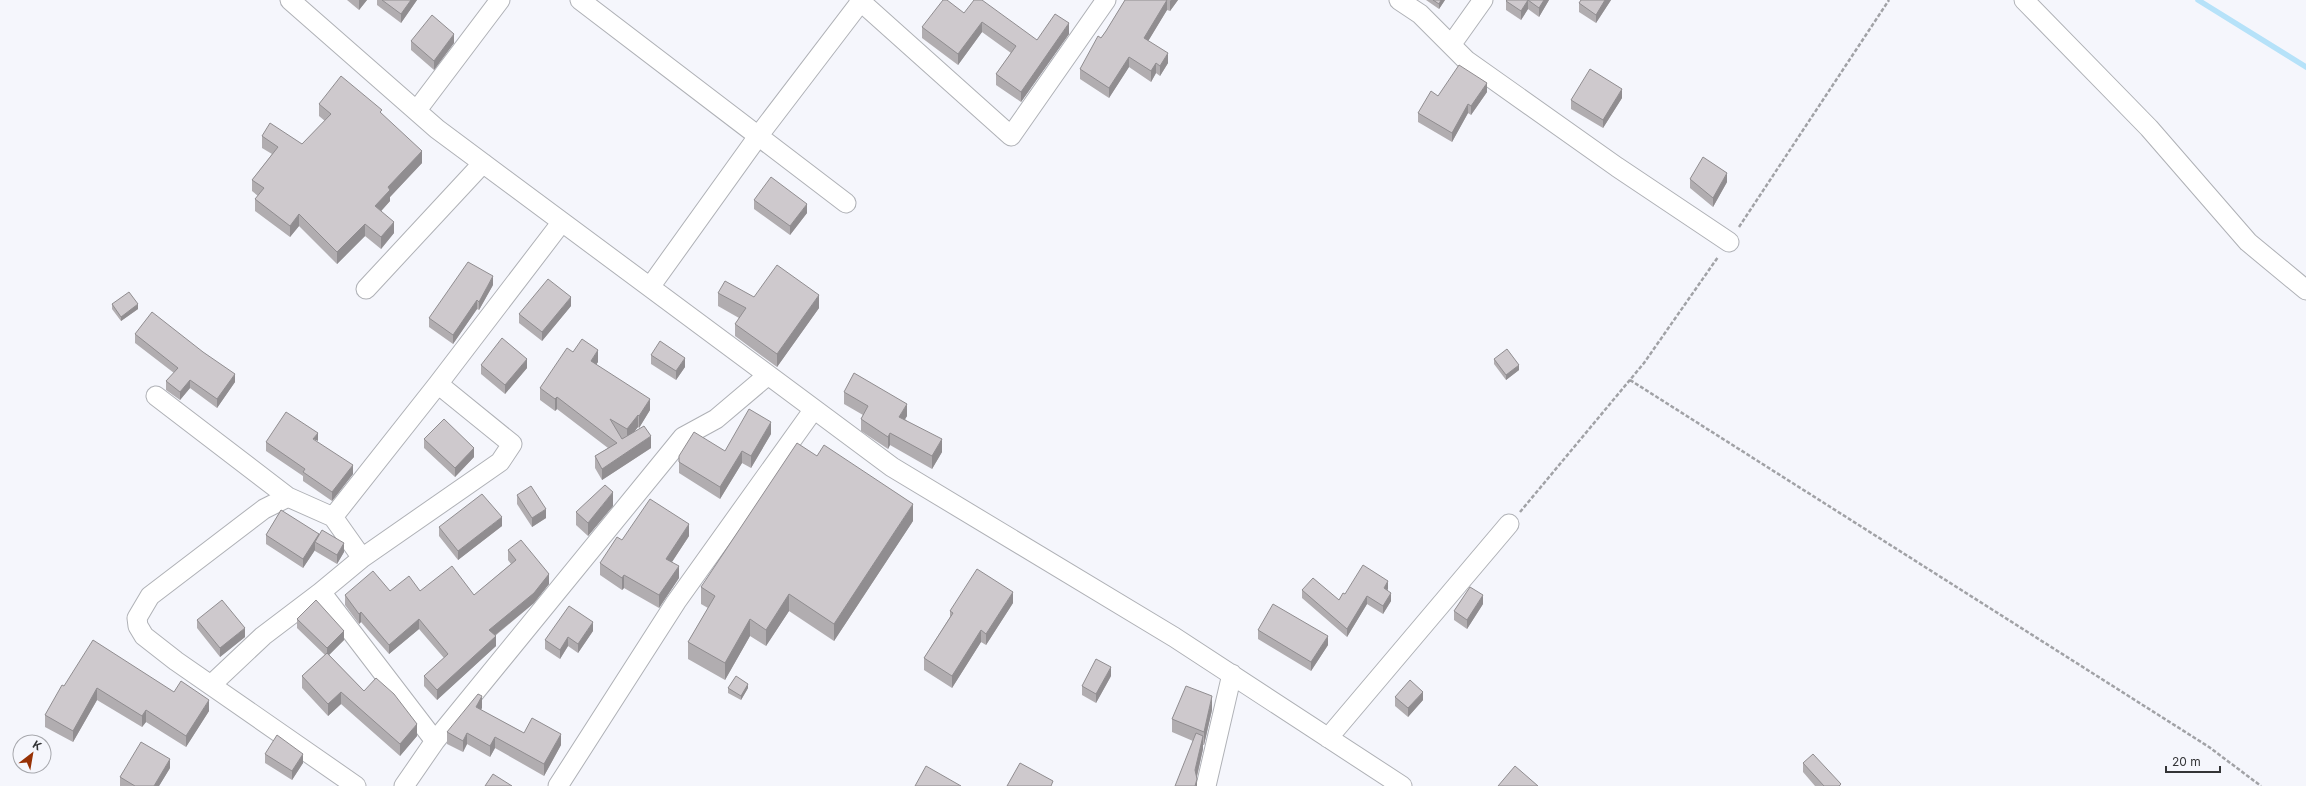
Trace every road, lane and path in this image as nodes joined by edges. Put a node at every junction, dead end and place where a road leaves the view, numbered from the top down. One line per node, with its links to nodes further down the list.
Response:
1 (290, 0): 11 (street)
2 (500, 0): 11 (street)
3 (580, 0): 12 (street)
4 (861, 0): 5 (street); 12 (street)
5 (1106, 0)
6 (1399, 0): 10 (street)
7 (1483, 0): 10 (street)
8 (1889, 0): 16 (path)
9 (2024, 0): 19 (street)
10 (1451, 45): 16 (street)
11 (417, 110): 13 (street)
12 (759, 136): 14 (street); 17 (street)
13 (483, 163): 15 (street); 18 (street)
14 (846, 203)
15 (561, 222): 17 (street); 22 (street)
16 (1729, 242): 21 (path)
17 (650, 287): 20 (street)
18 (366, 289)
19 (2306, 290)
20 (768, 375): 24 (street); 33 (street)
21 (1630, 380): 27 (path); 39 (path)
22 (438, 384): 26 (street); 28 (street)
23 (156, 396): 25 (street)
24 (814, 409): 30 (street); 36 (street)
25 (288, 497): 26 (street); 31 (street)
26 (333, 516): 28 (street)
27 (1509, 524): 32 (street)
28 (362, 558): 29 (street)
29 (321, 592): 31 (street); 33 (street)
30 (1232, 674): 32 (street); 37 (street)
31 (211, 685): 34 (street)
32 (1328, 738): 38 (street)
33 (435, 741): 35 (street)
34 (356, 786)
35 (404, 786)
36 (558, 786)
37 (1206, 786)
38 (1402, 786)
39 (2261, 786)

